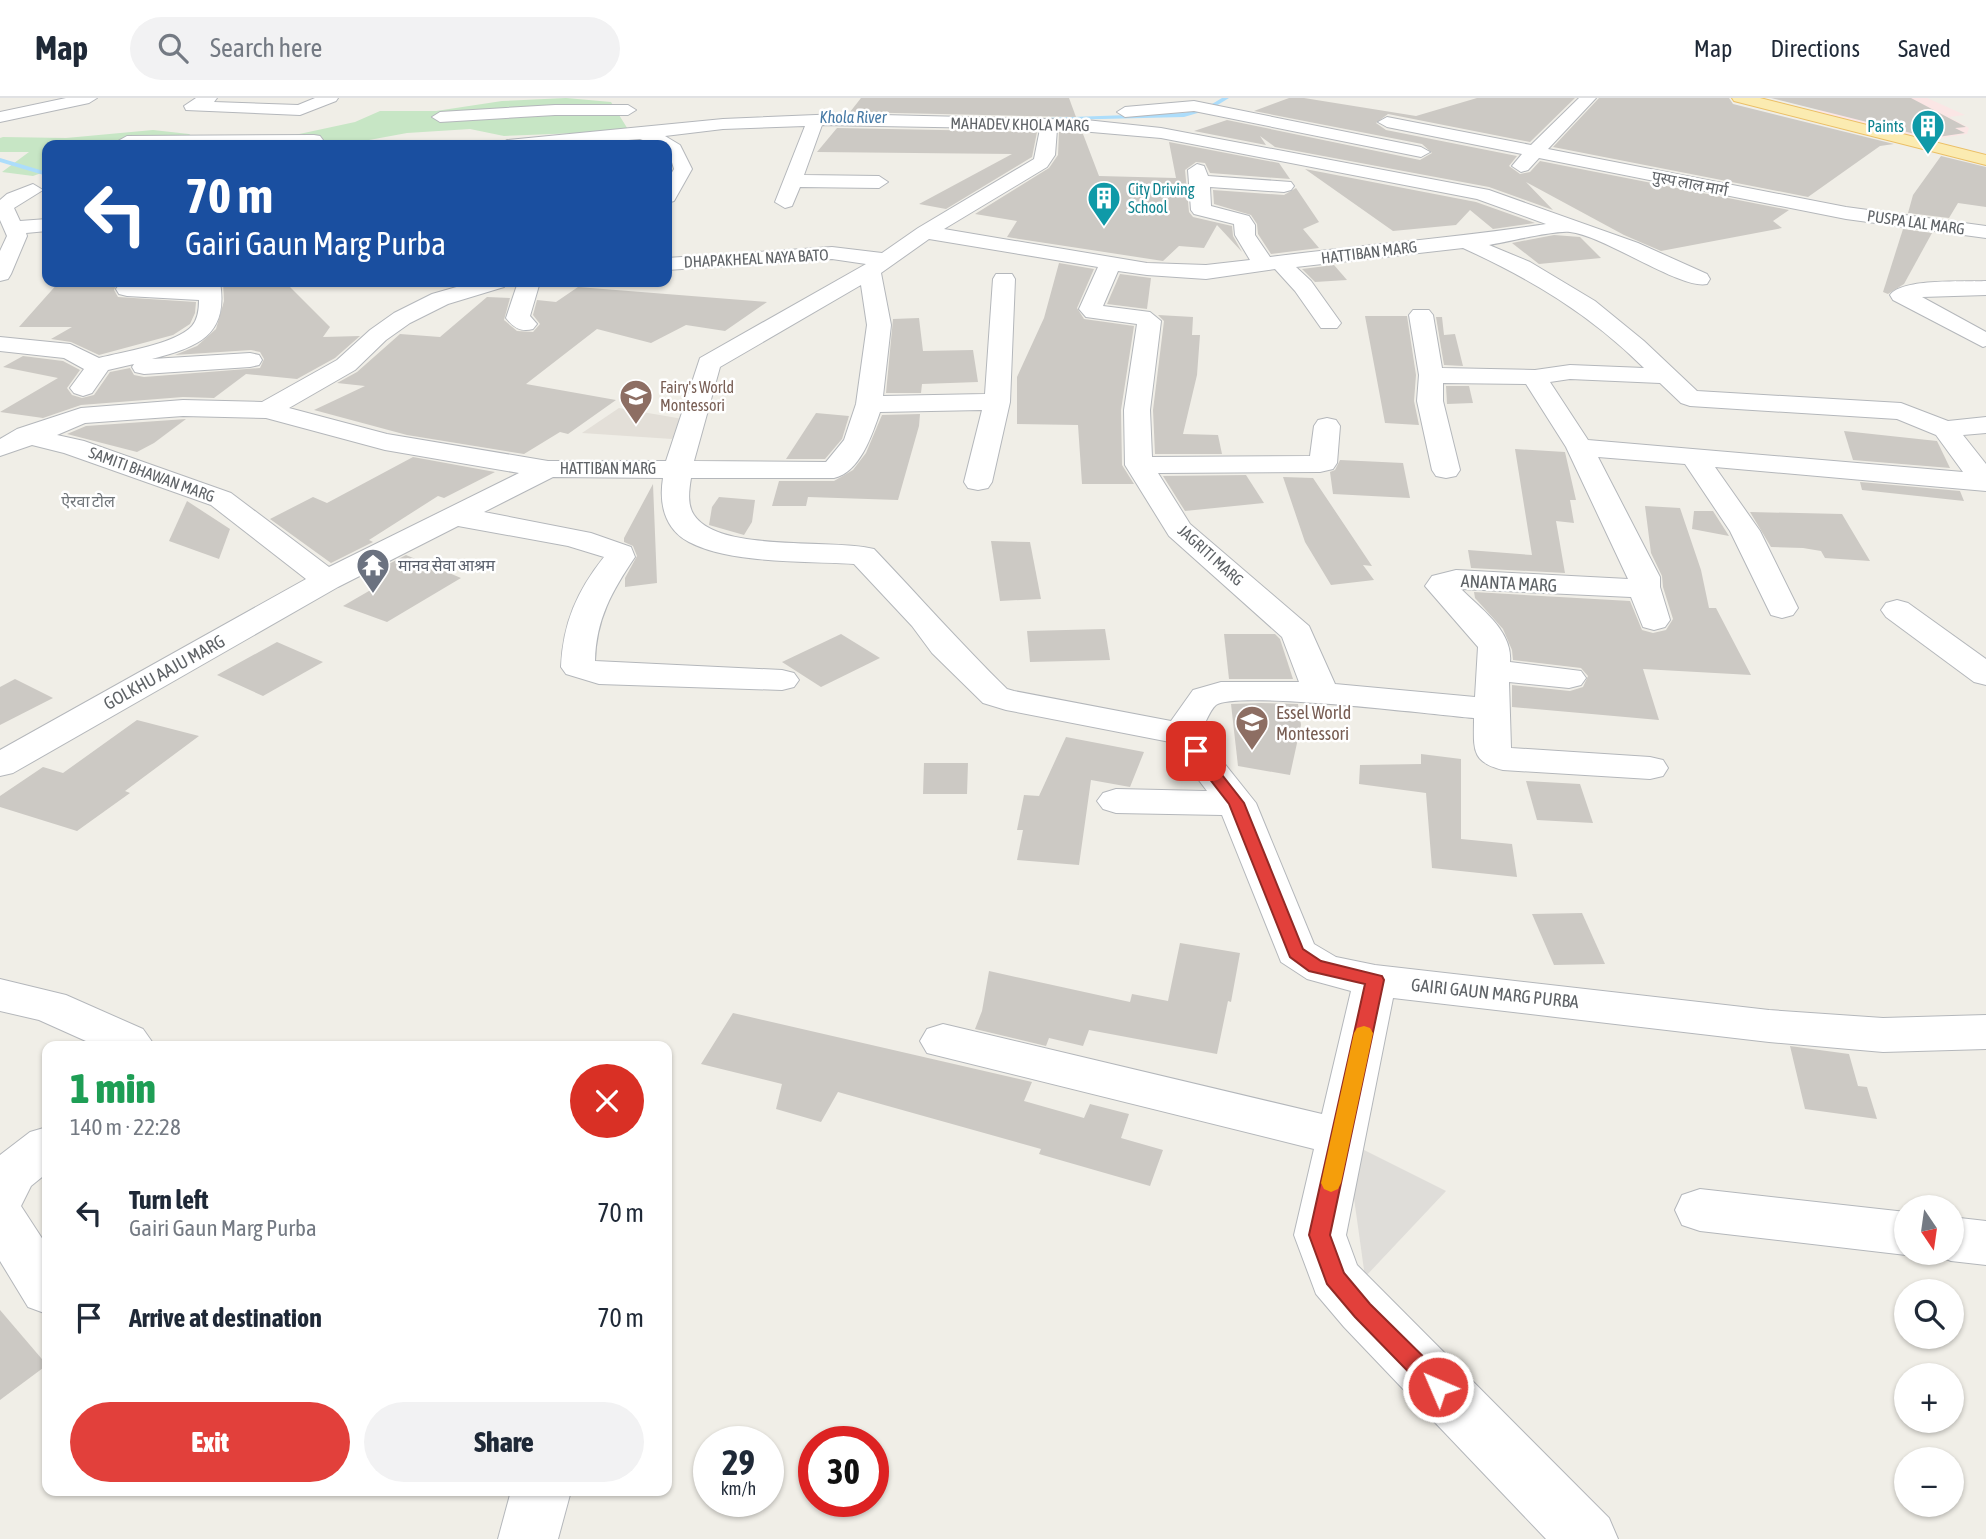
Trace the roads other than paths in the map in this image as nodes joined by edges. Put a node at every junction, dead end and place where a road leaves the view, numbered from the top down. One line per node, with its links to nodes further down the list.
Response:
1 (88, 98): 9 (street)
2 (209, 98): 6 (street)
3 (330, 98): 6 (street)
4 (1588, 98): 19 (street)
5 (1740, 98): 22 (main road)
6 (300, 110): 15 (street)
7 (983, 116): 12 (street, MAHADEV KHOLA MARG); 14 (street, MAHADEV KHOLA MARG); 18 (street)
8 (440, 117): 10 (street)
9 (0, 119)
10 (636, 119): 12 (street, MAHADEV KHOLA MARG); 16 (street); 17 (street)
11 (1086, 120): 14 (street, MAHADEV KHOLA MARG); 21 (street); 28 (street, MAHADEV KHOLA MARG)
12 (815, 121): 23 (street)
13 (1387, 122): 19 (street, पुस्प लाल मार्ग)
14 (1049, 124): 34 (street, HATTIBAN MARG)
15 (258, 140)
16 (532, 140)
17 (665, 140)
18 (967, 143)
19 (1534, 152): 28 (street); 30 (street, पुस्प लाल मार्ग)
20 (673, 155): 25 (street)
21 (1441, 157)
22 (1986, 160)
23 (792, 181): 24 (street); 29 (street)
24 (879, 182)
25 (672, 184)
26 (1284, 186): 39 (street)
27 (33, 191): 33 (street)
28 (1482, 194): 32 (street)
29 (785, 202)
30 (1846, 213): 35 (street, PUSPA LAL MARG)
31 (42, 225): 33 (street)
32 (1575, 225): 36 (street, HATTIBAN MARG); 44 (street)
33 (12, 228): 42 (street)
34 (925, 232): 37 (street, HATTIBAN MARG); 40 (street, HATTIBAN MARG)
35 (1986, 232)
36 (1466, 242): 39 (street, HATTIBAN MARG); 57 (street)
37 (1111, 263): 39 (street, HATTIBAN MARG); 71 (street)
38 (672, 264): 40 (street, DHAPAKHEAL NAYA BATO)
39 (1272, 264): 50 (street)
40 (878, 265): 60 (street); 73 (street, HATTIBAN MARG)
41 (1982, 267): 52 (street)
42 (0, 274)
43 (1004, 279): 59 (street)
44 (1699, 279)
45 (128, 287): 48 (street)
46 (480, 287): 61 (street)
47 (527, 287): 51 (street)
48 (210, 288): 55 (street)
49 (1421, 315): 56 (street)
50 (1329, 323)
51 (525, 324)
52 (1983, 340)
53 (0, 344): 55 (street)
54 (250, 360): 55 (street)
55 (96, 368): 62 (street)
56 (1431, 375): 58 (street); 74 (street)
57 (1669, 376): 58 (street); 66 (street)
58 (1535, 377): 68 (street)
59 (997, 402): 60 (street); 75 (street)
60 (869, 404): 73 (street)
61 (267, 410): 62 (street); 72 (street)
62 (81, 416): 67 (street)
63 (1986, 425): 66 (street)
64 (1327, 426): 71 (street)
65 (0, 428): 67 (street, SAMITI BHAWAN MARG)
66 (1945, 429): 76 (street)
67 (35, 436): 69 (street); 78 (street, SAMITI BHAWAN MARG)
68 (1580, 447): 70 (street); 79 (street)
69 (0, 448)
70 (1694, 457): 76 (street); 80 (street)
71 (1139, 465): 87 (street, JAGRITI MARG)
72 (548, 468): 73 (street, HATTIBAN MARG); 77 (street, HATTIBAN MARG)
73 (679, 468): 88 (street)
74 (1446, 470)
75 (978, 482)
76 (1986, 482)
77 (454, 516): 78 (street, HATTIBAN MARG); 85 (street)
78 (327, 580): 89 (street, GOLKHU AAJU MARG)
79 (1644, 587): 82 (street); 86 (street, ANANTA MARG)
80 (1782, 608)
81 (1897, 610): 83 (street)
82 (1654, 620)
83 (1986, 675)
84 (1569, 678): 86 (street)
85 (782, 680)
86 (1492, 687): 87 (street); 90 (street)
87 (1321, 693): 88 (street)
88 (1182, 734): 92 (street, GAIRI GAUN MARG PURBA)
89 (0, 765)
90 (1650, 768)
91 (1116, 801): 92 (street)
92 (1237, 803): 93 (street, GAIRI GAUN MARG PURBA)
93 (1375, 980): 95 (street, GAIRI GAUN MARG PURBA); 98 (street)
94 (0, 995): 96 (street)
95 (1986, 1032)
96 (127, 1041)
97 (943, 1041): 98 (street)
98 (1341, 1137): 109 (street)
99 (42, 1150): 100 (street)
100 (0, 1199)
101 (1700, 1210): 103 (street)
102 (0, 1216): 106 (street)
103 (1894, 1233)
104 (1964, 1240): 105 (street)
105 (1986, 1243)
106 (42, 1283)
107 (540, 1496): 108 (street)
108 (528, 1539)
109 (1588, 1539)

